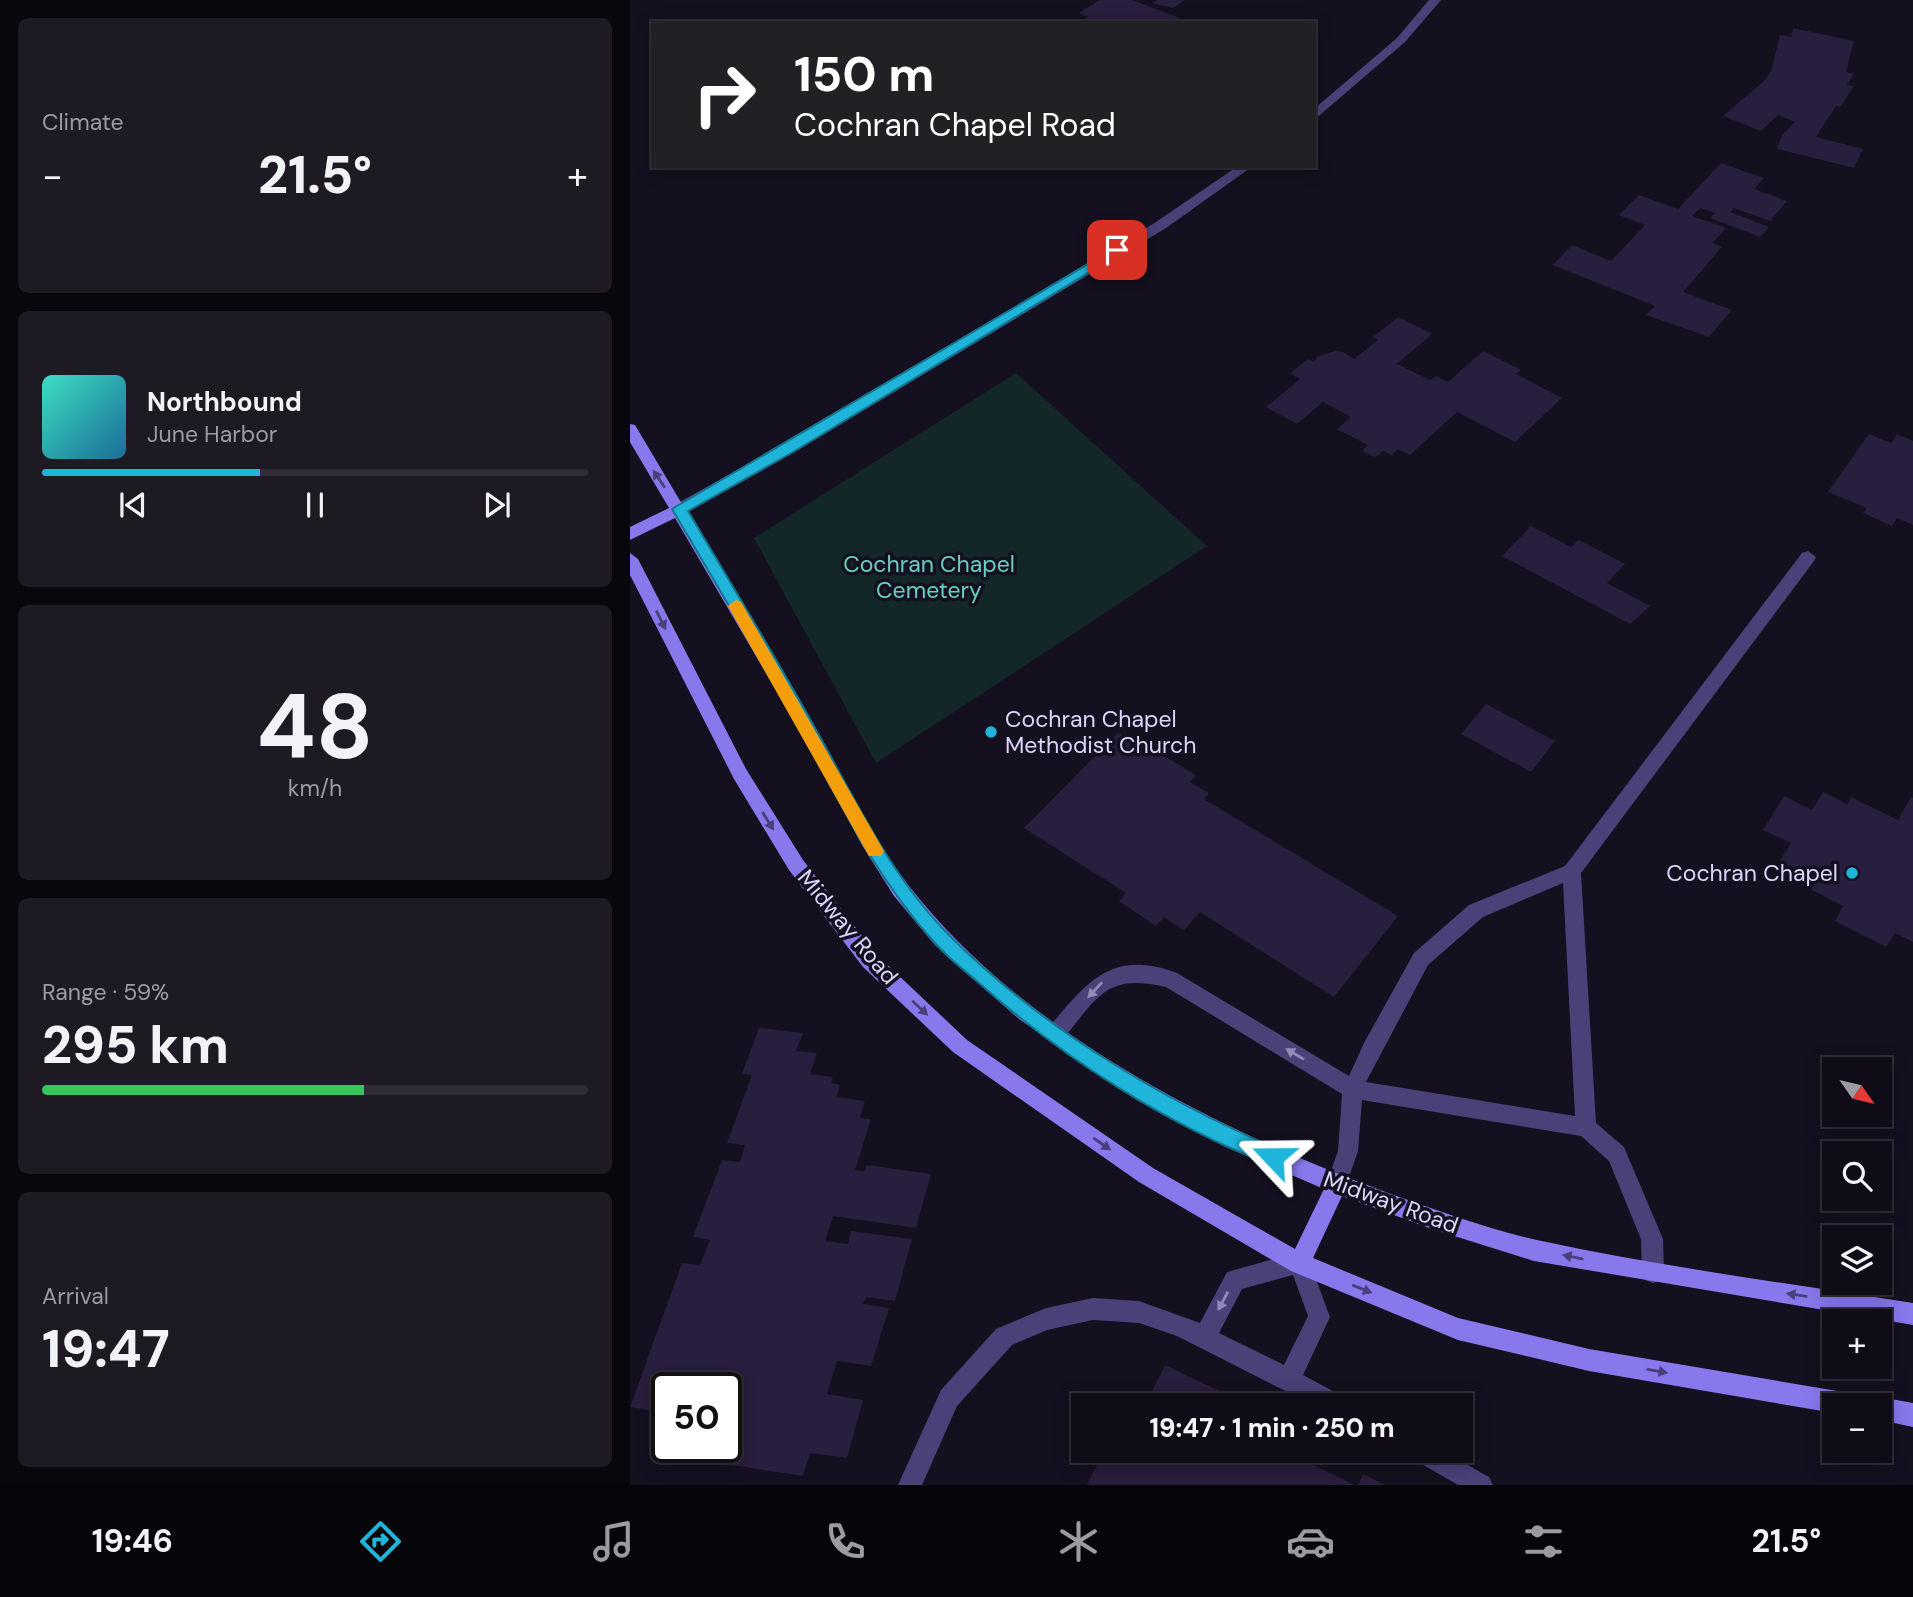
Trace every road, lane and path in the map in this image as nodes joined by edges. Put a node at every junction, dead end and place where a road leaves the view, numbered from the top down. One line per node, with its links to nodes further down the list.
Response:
1 (1435, 0): 2 (street)
2 (1316, 114)
3 (1244, 168): 5 (street)
4 (630, 429): 5 (main road, Midway Road, one-way to 4)
5 (680, 509): 6 (main road); 10 (main road, Midway Road)
6 (630, 534)
7 (1808, 557): 9 (street)
8 (630, 559): 14 (main road, Midway Road, one-way to 14)
9 (1572, 871): 11 (street); 12 (street)
10 (1056, 1034): 11 (street, one-way to 10); 13 (main road, Midway Road)
11 (1353, 1089): 12 (street); 13 (street)
12 (1586, 1126): 15 (street)
13 (1337, 1184): 14 (main road); 15 (main road, Midway Road, one-way to 13)
14 (1299, 1263): 17 (street, one-way to 17); 18 (street); 20 (main road, Midway Road, one-way to 20)
15 (1653, 1272): 16 (main road, Midway Road, one-way to 15)
16 (1913, 1314)
17 (1204, 1338): 18 (street); 24 (street)
18 (1289, 1380): 19 (street)
19 (1313, 1393)
20 (1822, 1399)
21 (1892, 1411): 22 (main road)
22 (1913, 1415)
23 (1442, 1463): 25 (street)
24 (910, 1485)
25 (1481, 1485)

